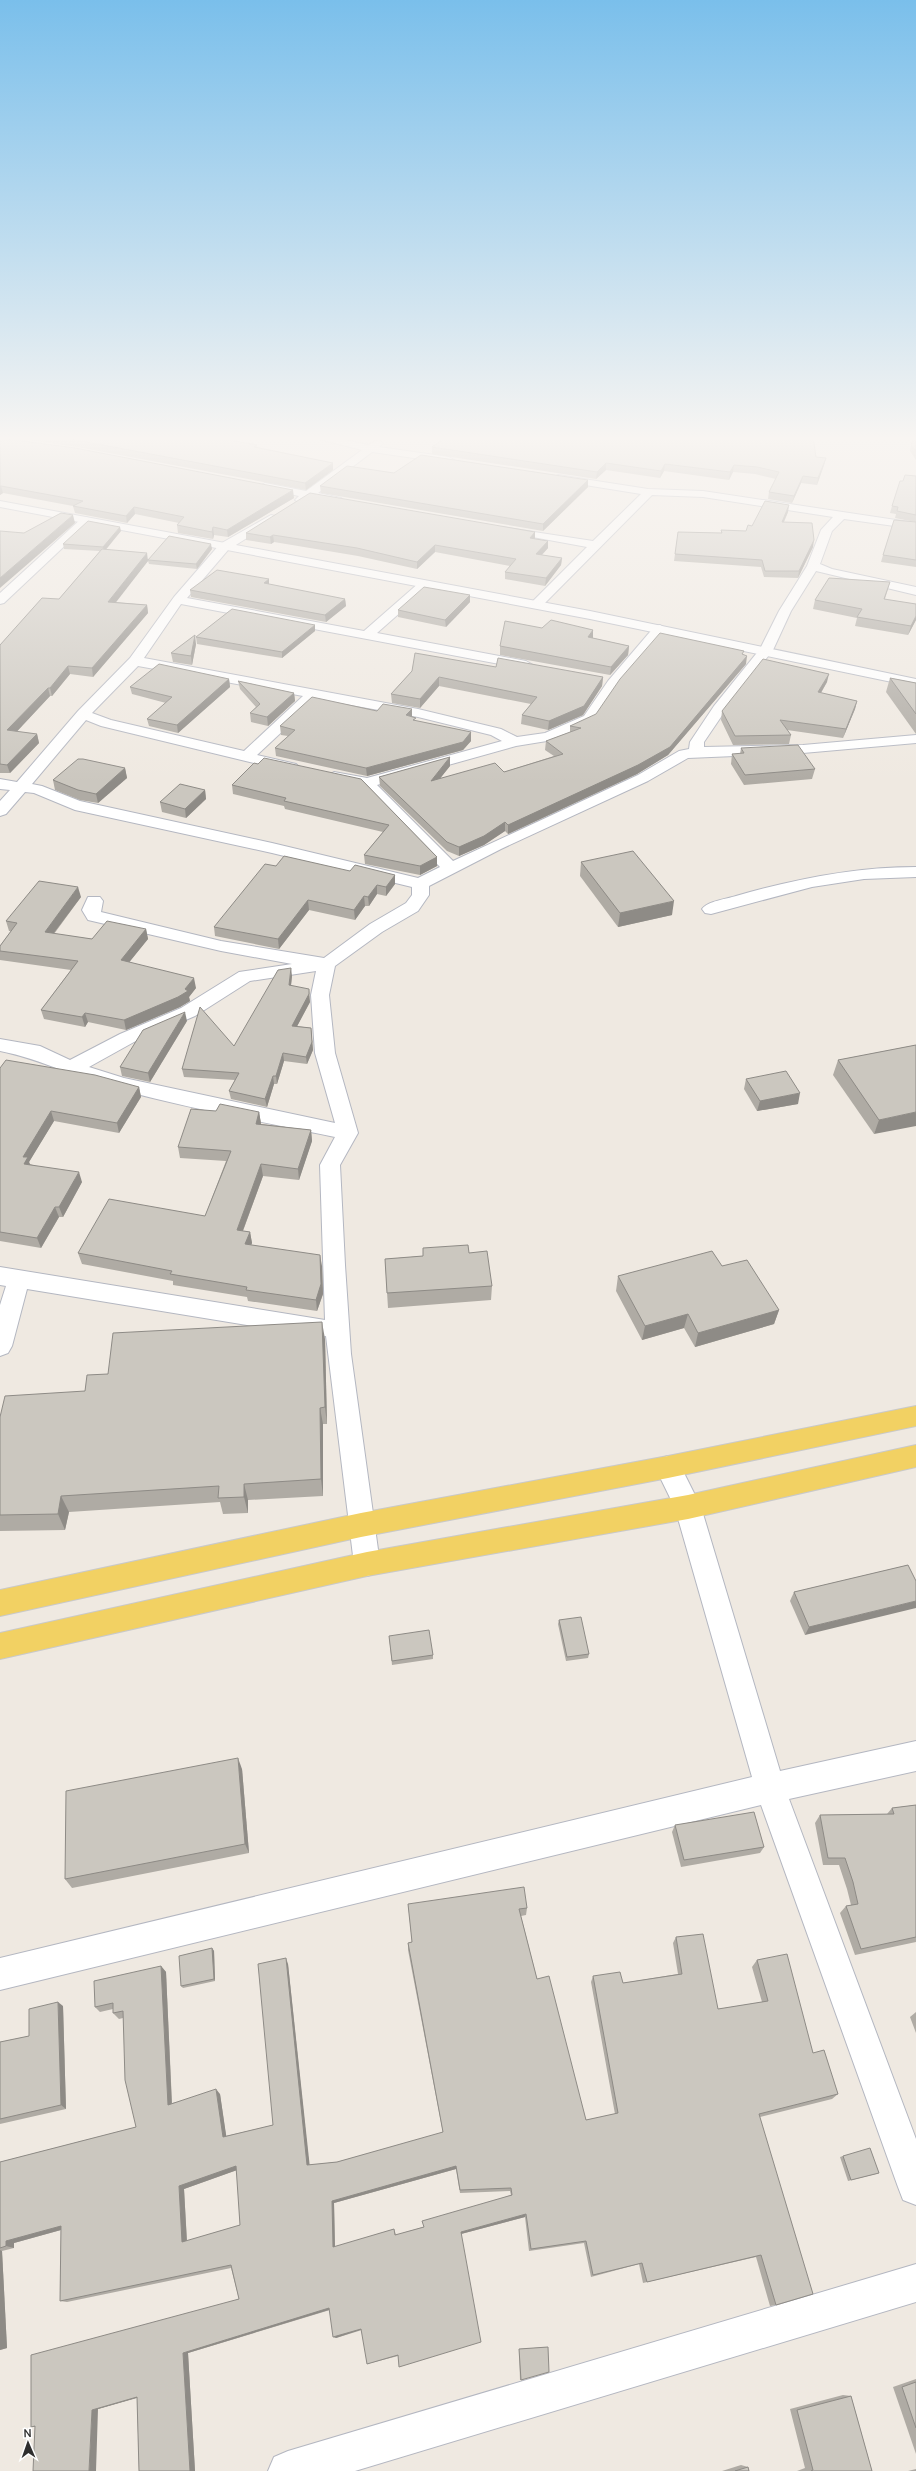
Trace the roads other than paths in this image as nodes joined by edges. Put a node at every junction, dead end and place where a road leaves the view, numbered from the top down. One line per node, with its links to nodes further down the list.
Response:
1 (51, 552): 9 (street)
2 (219, 552): 10 (street)
3 (252, 552): 7 (street)
4 (588, 552): 11 (street)
5 (818, 552): 6 (street)
6 (813, 566): 8 (street); 14 (street)
7 (424, 585): 11 (street); 13 (street)
8 (916, 591)
9 (0, 600)
10 (178, 600): 13 (street); 15 (street)
11 (536, 605): 12 (street)
12 (660, 630): 14 (street); 18 (street)
13 (367, 635): 16 (street)
14 (766, 650): 19 (street); 24 (street)
15 (135, 661): 20 (street); 21 (street)
16 (537, 667)
17 (599, 679): 18 (street)
18 (614, 682): 23 (street)
19 (916, 683)
20 (315, 693): 23 (street); 25 (street)
21 (83, 714): 25 (street); 30 (street)
22 (916, 739): 24 (street)
23 (515, 742): 28 (street)
24 (696, 752): 32 (street)
25 (246, 757): 26 (street)
26 (306, 770)
27 (321, 774): 28 (street)
28 (367, 783): 32 (street)
29 (0, 784): 30 (street)
30 (20, 787): 31 (street); 34 (street)
31 (0, 811)
32 (451, 869): 34 (street)
33 (916, 872): 36 (street)
34 (420, 884): 37 (street)
35 (94, 901): 37 (street)
36 (711, 909)
37 (327, 964): 39 (street); 40 (street)
38 (0, 1045): 39 (street)
39 (71, 1068): 40 (street)
40 (348, 1133): 42 (street)
41 (10, 1278): 42 (street); 43 (street)
42 (338, 1331): 48 (street)
43 (0, 1346)
44 (916, 1416): 46 (main road)
45 (916, 1456): 47 (main road)
46 (668, 1467): 47 (street); 48 (main road)
47 (688, 1507): 49 (main road); 53 (street)
48 (361, 1524): 49 (street); 50 (main road)
49 (367, 1564): 51 (main road)
50 (0, 1603)
51 (0, 1646)
52 (916, 1756): 53 (street)
53 (770, 1788): 54 (street); 55 (street)
54 (0, 1974)
55 (916, 2187)
56 (916, 2283): 57 (street)
57 (288, 2471)

